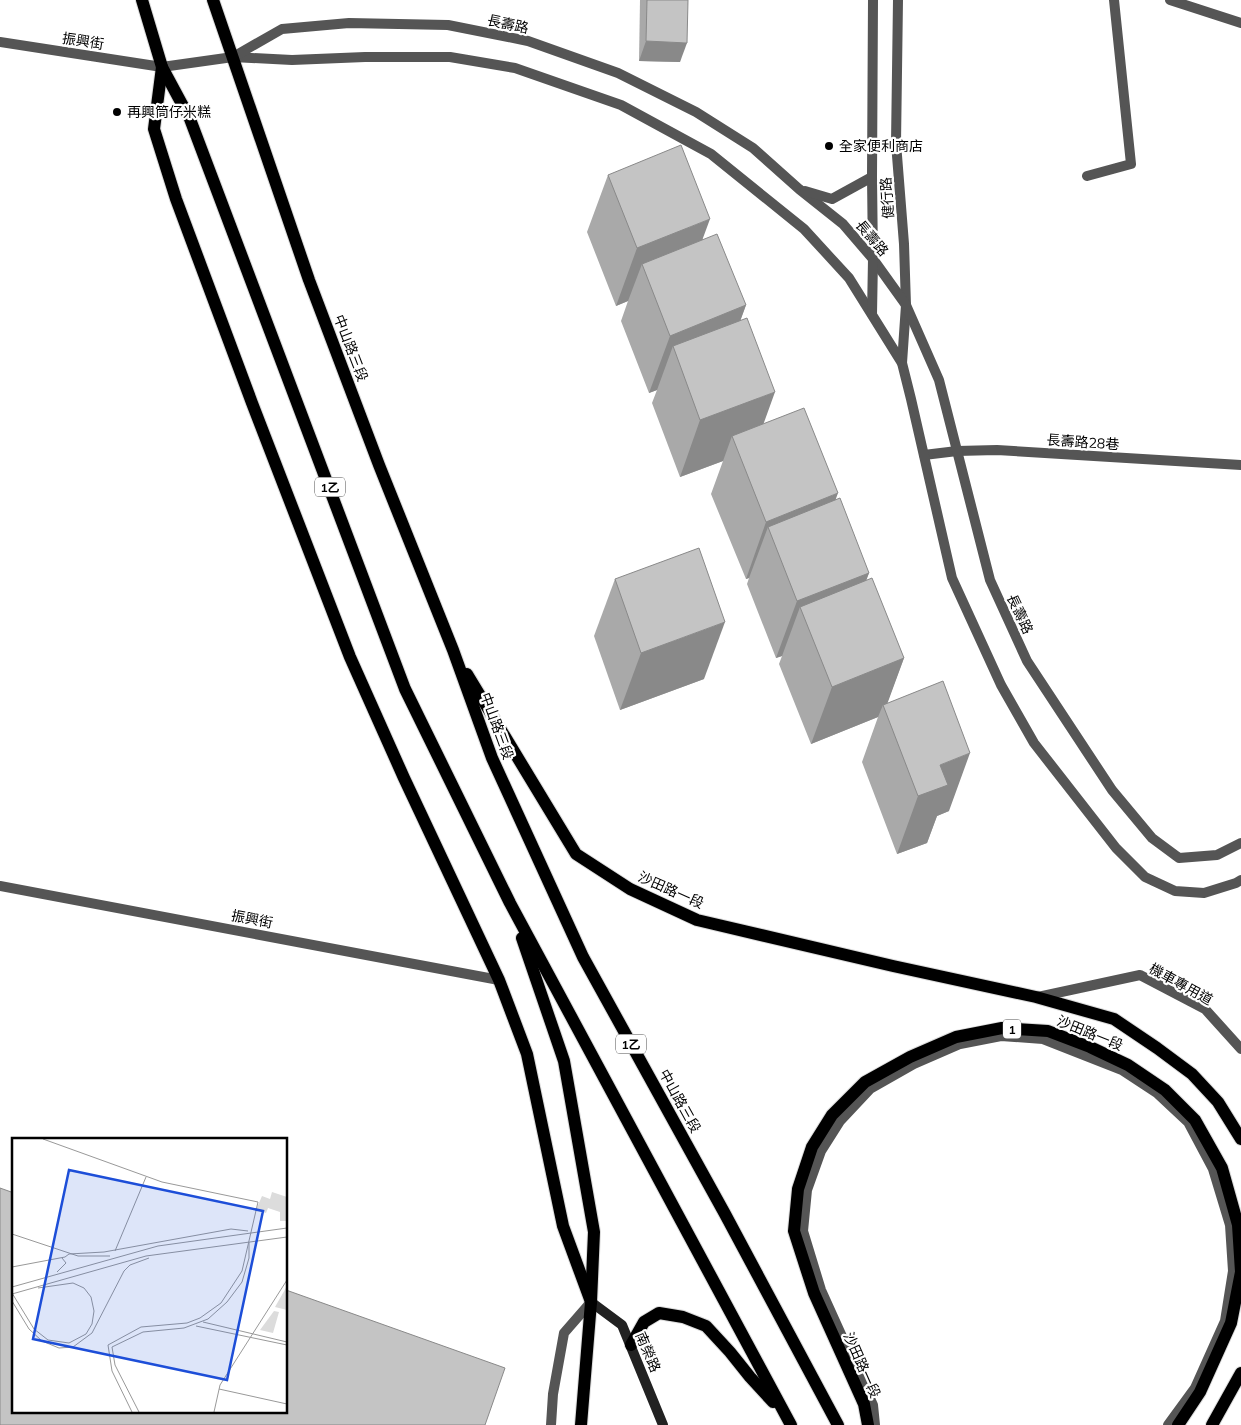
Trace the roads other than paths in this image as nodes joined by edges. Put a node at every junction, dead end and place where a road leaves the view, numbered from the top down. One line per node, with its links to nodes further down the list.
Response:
1 (142, 0): 10 (main road, 1乙)
2 (213, 0): 9 (main road, 中山路三段 / 1乙)
3 (873, 0): 12 (street, 健行路)
4 (898, 0): 15 (street, 健行路)
5 (1114, 0): 11 (street)
6 (1170, 0): 7 (street)
7 (1241, 23)
8 (0, 42): 10 (street, 振興街)
9 (232, 57): 10 (street, 長壽路); 13 (street, 長壽路); 16 (street, 長壽路); 21 (main road, 中山路三段 / 1乙)
10 (162, 67): 25 (main road, 1乙); 26 (main road)
11 (1088, 176)
12 (872, 177): 13 (street); 14 (street, 健行路)
13 (799, 189): 14 (street, 長壽路)
14 (873, 259): 15 (street, 長壽路); 16 (street, 健行路)
15 (906, 305): 17 (street, 健行路); 18 (street, 長壽路)
16 (872, 314): 17 (street, 長壽路)
17 (902, 363): 19 (street, 長壽路)
18 (956, 451): 19 (street, 長壽路28巷); 20 (street, 長壽路28巷); 22 (street, 長壽路)
19 (924, 455): 23 (street, 長壽路)
20 (1241, 465)
21 (453, 650): 27 (main road, 沙田路一段); 37 (main road, 中山路三段 / 1乙)
22 (1241, 843)
23 (1241, 880)
24 (0, 886): 26 (street, 振興街)
25 (510, 903): 30 (main road); 33 (main road, 1乙)
26 (499, 980): 30 (main road)
27 (1036, 997): 28 (street, 機車專用道); 29 (main road, 沙田路一段)
28 (1241, 1049)
29 (1241, 1139)
30 (591, 1302): 31 (street, 南榮路); 34 (street); 35 (main road)
31 (631, 1345): 33 (main road); 36 (street, 南榮路)
32 (1241, 1373): 42 (main road)
33 (788, 1421)
34 (551, 1425)
35 (581, 1425)
36 (664, 1425)
37 (838, 1425)
38 (868, 1425): 41 (main road, 沙田路一段 / 1)
39 (875, 1425): 40 (street)
40 (1168, 1425)
41 (1178, 1425)
42 (1212, 1425)

